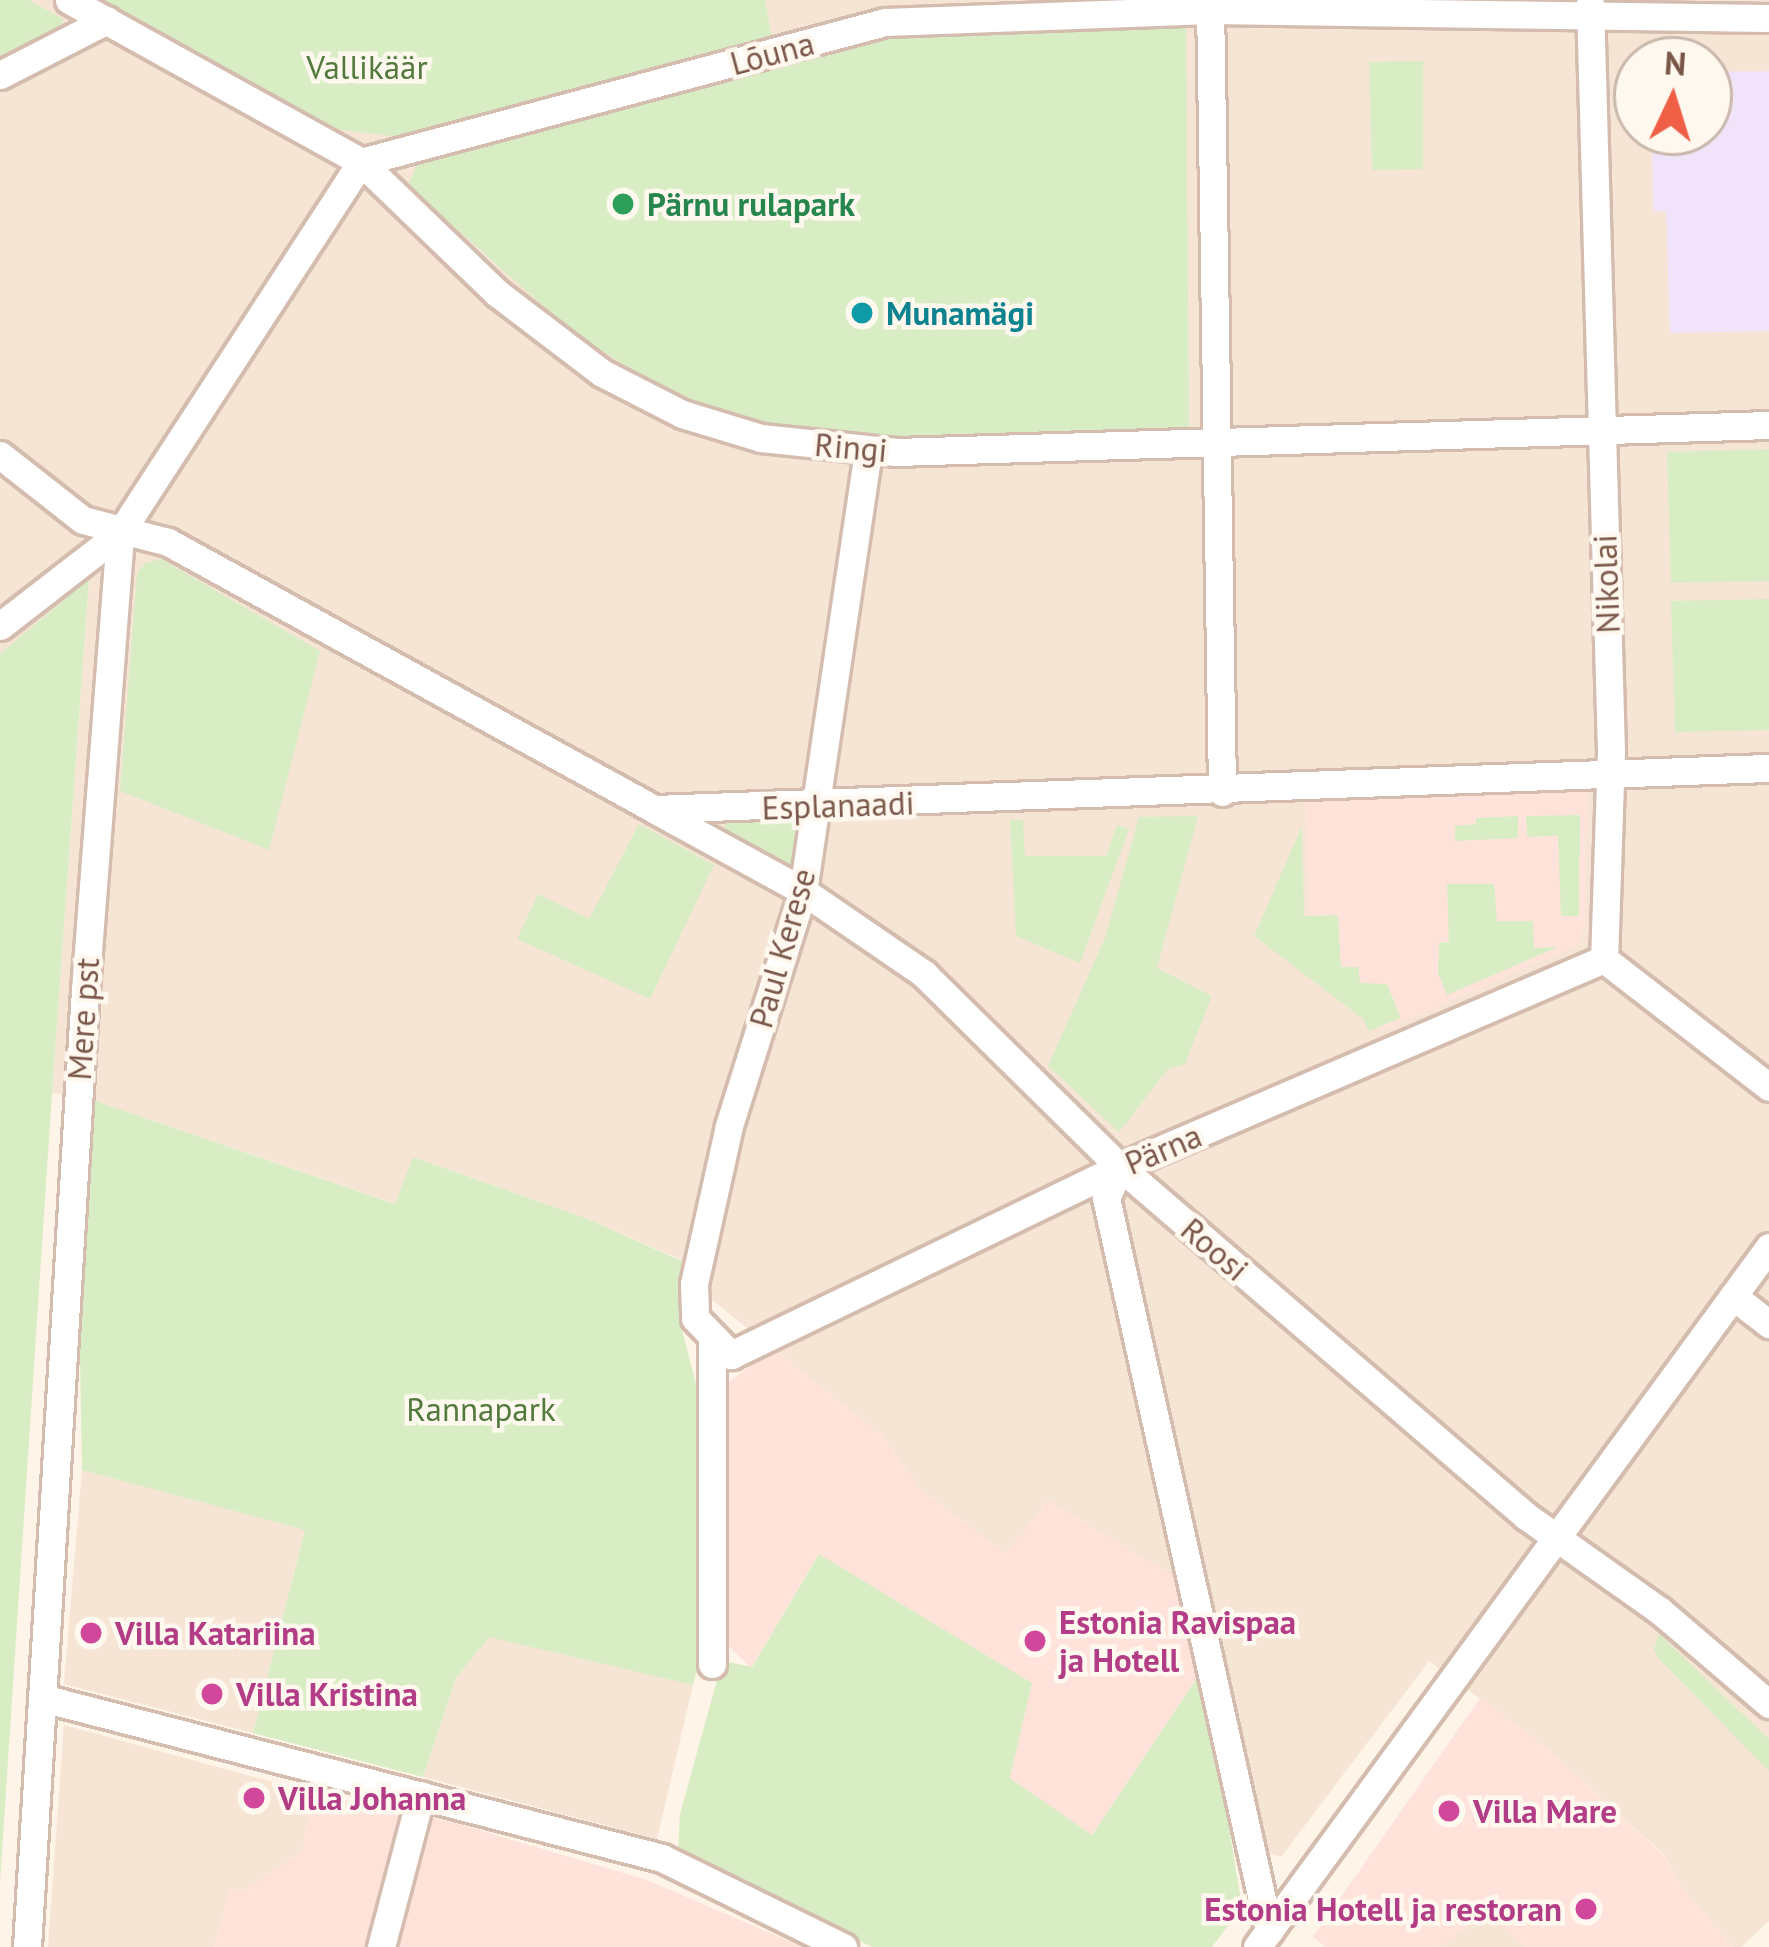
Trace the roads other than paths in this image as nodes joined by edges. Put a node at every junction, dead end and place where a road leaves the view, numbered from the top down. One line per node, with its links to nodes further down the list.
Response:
1 (69, 0): 6 (street, Ringi)
2 (1210, 5): 3 (street, Lõuna); 4 (street, Lõuna); 11 (street)
3 (1590, 9): 5 (street, Lõuna); 10 (street, Nikolai)
4 (882, 11): 8 (street, Lõuna)
5 (1769, 18)
6 (107, 20): 7 (street); 8 (street, Ringi)
7 (0, 75)
8 (361, 162): 12 (street, Ringi); 14 (street, Mere pst)
9 (1769, 425): 10 (street, Ringi)
10 (1602, 430): 11 (street, Ringi); 17 (street, Nikolai)
11 (1214, 440): 12 (street, Ringi); 18 (street)
12 (868, 451): 19 (street, Paul Kerese)
13 (0, 455): 14 (street, Esplanaadi)
14 (120, 533): 15 (street); 20 (street, Esplanaadi); 31 (street, Mere pst)
15 (0, 626)
16 (1769, 768): 17 (street, Esplanaadi)
17 (1611, 772): 18 (street, Esplanaadi); 22 (street, Nikolai)
18 (1222, 792): 19 (street, Esplanaadi)
19 (818, 806): 20 (street, Esplanaadi); 21 (street, Paul Kerese)
20 (654, 809): 21 (street, Roosi)
21 (803, 891): 24 (street, Roosi); 28 (street, Paul Kerese)
22 (1604, 959): 23 (street); 24 (street, Pärna)
23 (1769, 1087)
24 (1120, 1167): 28 (street, Pärna); 29 (street, Roosi); 34 (street)
25 (1769, 1247): 26 (street)
26 (1733, 1296): 27 (street); 29 (street)
27 (1769, 1324)
28 (721, 1347): 30 (street, Paul Kerese)
29 (1555, 1536): 32 (street, Roosi); 34 (street)
30 (712, 1664)
31 (42, 1698): 33 (street); 35 (street, Mere pst)
32 (1769, 1703)
33 (421, 1795): 36 (street); 37 (street)
34 (1271, 1942)
35 (27, 1947)
36 (381, 1947)
37 (843, 1947)

